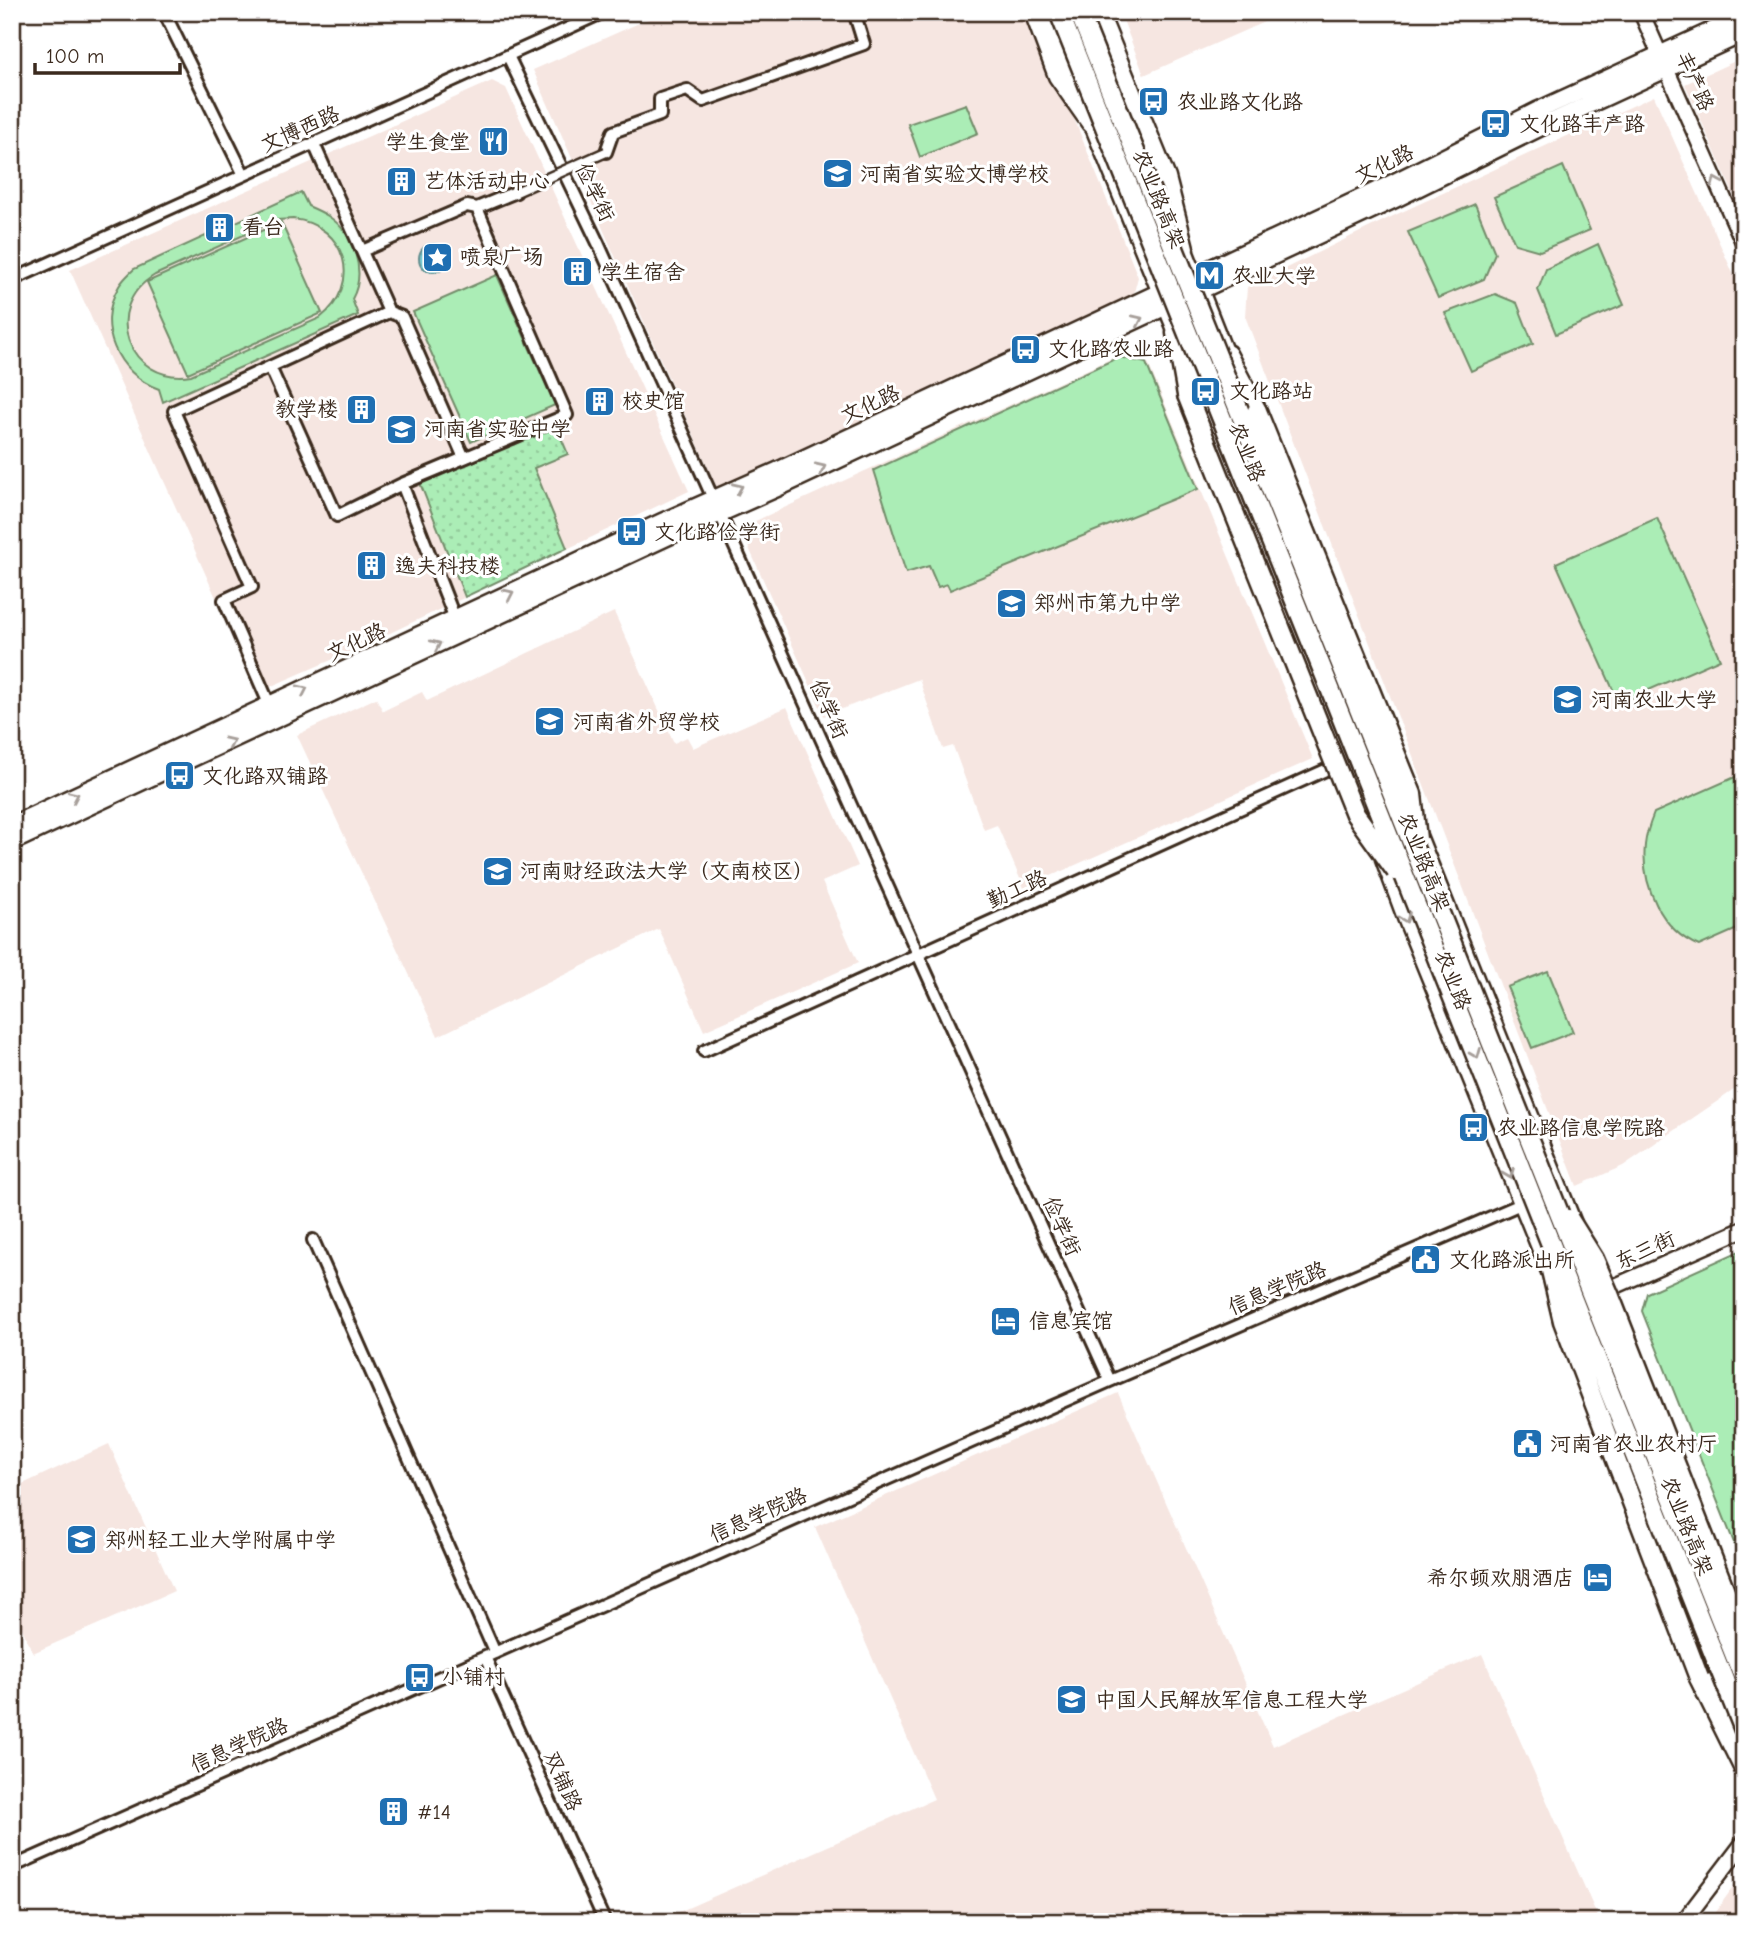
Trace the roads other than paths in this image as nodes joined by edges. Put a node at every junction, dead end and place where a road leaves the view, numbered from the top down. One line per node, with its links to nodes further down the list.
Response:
1 (164, 12): 18 (street)
2 (604, 12): 13 (street, 文博西路)
3 (854, 12): 17 (street)
4 (1034, 12): 15 (highway)
5 (1046, 12): 15 (street, 农业路)
6 (1059, 12): 40 (highway, 农业路高架, bridge)
7 (1079, 12): 39 (highway, 农业路高架, bridge)
8 (1091, 12): 22 (street, 农业路)
9 (1098, 12): 22 (highway)
10 (1642, 12): 14 (street, 丰产路)
11 (1744, 16): 14 (main road, 文化路)
12 (1744, 33): 14 (main road, 文化路)
13 (508, 56): 16 (street, 文博西路); 33 (street, 俭学街)
14 (1663, 61): 21 (street, 丰产路, one-way to 14); 25 (main road, 文化路)
15 (1091, 123): 26 (street, 农业路)
16 (314, 144): 18 (street, 文博西路); 23 (street)
17 (606, 152): 19 (street, bridge)
18 (244, 175): 24 (street, 文博西路)
19 (516, 192): 20 (street)
20 (477, 208): 23 (street); 31 (street)
21 (1744, 244)
22 (1184, 248): 25 (street, 农业路)
23 (362, 251): 27 (street)
24 (12, 280)
25 (1198, 283): 26 (main road, 文化路); 29 (street, 农业路)
26 (1162, 299): 28 (street, 农业路); 33 (main road, 文化路, one-way to 26)
27 (389, 312): 30 (street); 31 (street)
28 (1176, 333): 36 (street, 农业路); 40 (highway, bridge)
29 (1227, 354): 39 (highway, bridge); 48 (street, 农业路)
30 (270, 367): 32 (street); 35 (street)
31 (464, 458): 32 (street)
32 (402, 484): 34 (street)
33 (717, 506): 34 (main road, 文化路, one-way to 33); 38 (main road, 文化路, one-way to 33); 41 (street, 俭学街)
34 (455, 619): 35 (main road, 文化路, one-way to 34)
35 (270, 706): 37 (main road, 文化路, one-way to 35)
36 (1346, 761): 41 (street, 勤工路); 44 (street, 农业路, one-way to 44)
37 (12, 825)
38 (12, 842)
39 (1420, 863): 43 (highway, 农业路高架, bridge)
40 (1413, 895): 45 (highway, 农业路高架, one-way to 45, bridge)
41 (919, 954): 42 (street, 勤工路); 50 (street, 俭学街)
42 (704, 1051)
43 (1551, 1194): 51 (highway, bridge); 54 (highway, 农业路高架, bridge)
44 (1521, 1204): 49 (street, 农业路); 50 (street, 信息学院路)
45 (1539, 1214): 55 (highway, 农业路高架, bridge); 56 (highway, bridge)
46 (1744, 1229): 48 (street, 东三街)
47 (313, 1240): 53 (street, 双铺路)
48 (1601, 1293): 49 (street, 东三街); 52 (street, 农业路)
49 (1563, 1310): 56 (street, 农业路)
50 (1110, 1381): 53 (street, 信息学院路)
51 (1744, 1639)
52 (1744, 1653)
53 (490, 1655): 58 (street, 信息学院路); 59 (street, 双铺路)
54 (1744, 1679)
55 (1744, 1730)
56 (1744, 1769)
57 (1744, 1842): 60 (street)
58 (12, 1867)
59 (605, 1922)
60 (1683, 1922)

